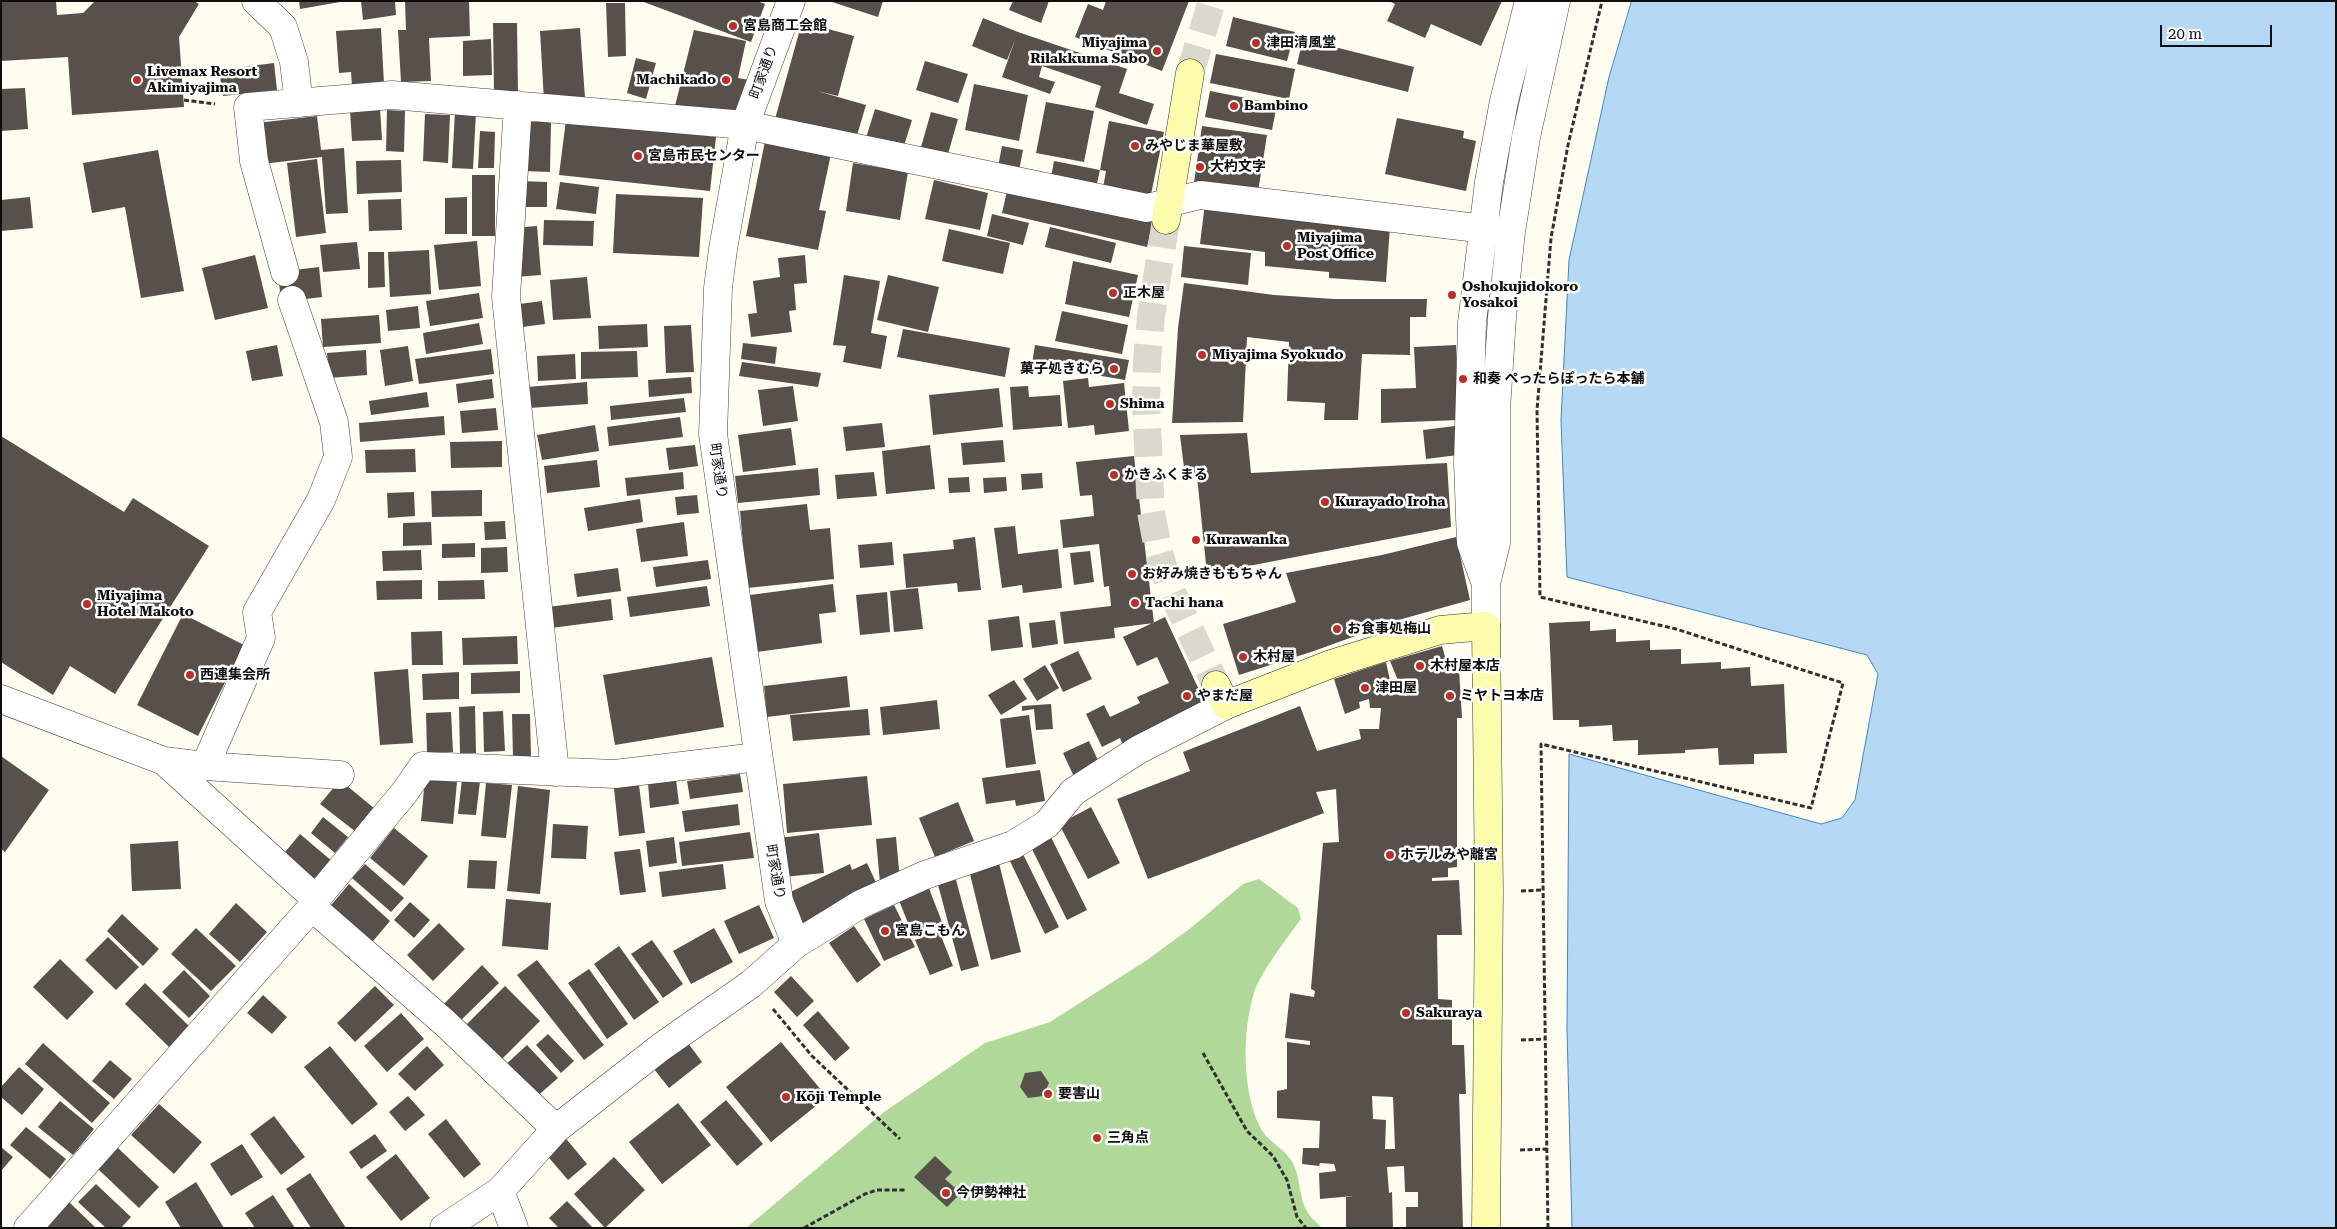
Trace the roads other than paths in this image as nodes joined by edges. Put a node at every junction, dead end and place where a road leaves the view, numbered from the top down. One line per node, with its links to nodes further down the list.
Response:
1 (256, 1): 8 (street)
2 (791, 1): 10 (street, 町家通り)
3 (1529, 1): 5 (street)
4 (1556, 1): 6 (street)
5 (1514, 53): 6 (street); 12 (street)
6 (1542, 60): 13 (street)
7 (1190, 73): 11 (main road)
8 (299, 103): 9 (street); 14 (street)
9 (518, 105): 10 (street); 25 (street)
10 (745, 125): 11 (street); 22 (street, 町家通り)
11 (1167, 212): 12 (street)
12 (1483, 228): 13 (street); 16 (street)
13 (1511, 232): 17 (street)
14 (285, 272)
15 (292, 300): 24 (street)
16 (1470, 364): 17 (street); 18 (street)
17 (1499, 366): 18 (street)
18 (1486, 584): 19 (street)
19 (1486, 626): 20 (main road); 34 (main road)
20 (1221, 695): 28 (street)
21 (1, 700): 23 (street)
22 (757, 757): 25 (street); 28 (street, 町家通り)
23 (164, 761): 24 (street); 27 (street)
24 (205, 766): 26 (street)
25 (555, 772): 27 (street)
26 (340, 775)
27 (314, 903): 29 (street); 31 (street)
28 (796, 944): 29 (street)
29 (556, 1129): 30 (street)
30 (500, 1190): 32 (street); 33 (street)
31 (28, 1228)
32 (444, 1228)
33 (514, 1228)
34 (1486, 1228)

